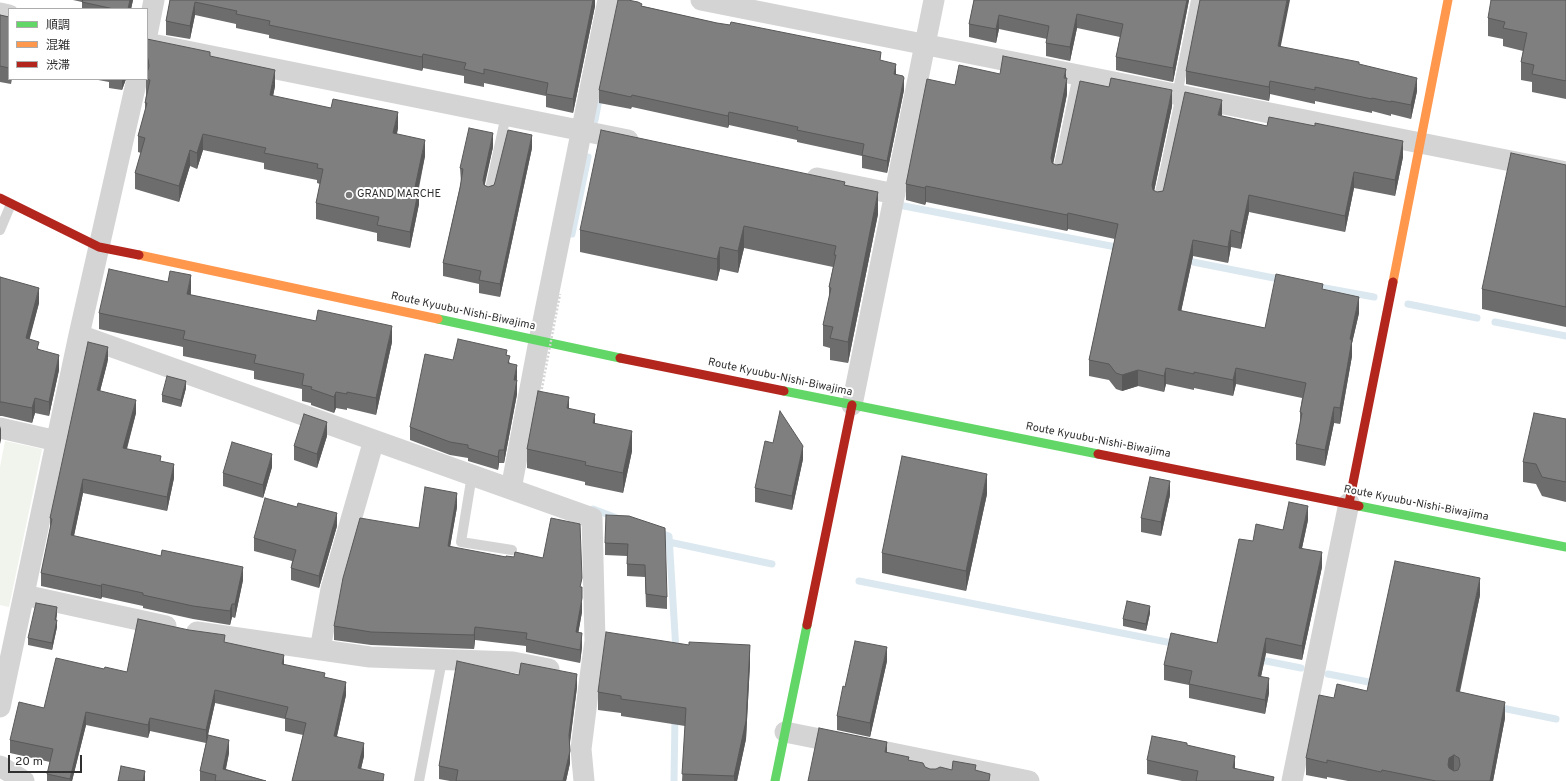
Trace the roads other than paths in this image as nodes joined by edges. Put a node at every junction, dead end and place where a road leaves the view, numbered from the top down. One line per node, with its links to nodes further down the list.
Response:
1 (154, 0): 7 (street)
2 (608, 0): 14 (street)
3 (701, 0): 9 (street)
4 (934, 0): 9 (street)
5 (1196, 0): 12 (lane)
6 (1448, 0): 15 (main road)
7 (148, 30)
8 (148, 43): 13 (street)
9 (925, 45): 10 (street); 21 (street)
10 (1078, 75): 12 (street); 19 (lane)
11 (137, 80): 26 (street)
12 (1179, 95): 15 (street); 23 (lane)
13 (506, 115): 14 (street); 20 (lane)
14 (581, 130): 16 (street); 28 (street)
15 (1420, 143): 17 (street); 35 (main road)
16 (650, 144)
17 (1566, 172)
18 (796, 174): 21 (street)
19 (1057, 175)
20 (489, 194)
21 (895, 194): 29 (street)
22 (0, 198): 24 (main road, Route Kyuubu-Nishi-Biwajima)
23 (1158, 202)
24 (11, 204): 25 (lane); 26 (main road, Route Kyuubu-Nishi-Biwajima)
25 (0, 230)
26 (99, 247): 27 (street); 28 (main road, Route Kyuubu-Nishi-Biwajima)
27 (79, 335): 31 (street); 32 (street)
28 (539, 341): 29 (main road, Route Kyuubu-Nishi-Biwajima); 34 (street)
29 (852, 405): 35 (main road, Route Kyuubu-Nishi-Biwajima); 43 (main road)
30 (0, 428): 32 (street)
31 (374, 440): 33 (street); 39 (street)
32 (57, 441): 38 (street)
33 (472, 475): 34 (street); 37 (lane)
34 (511, 489): 41 (street)
35 (1349, 503): 36 (main road, Route Kyuubu-Nishi-Biwajima); 51 (street)
36 (1566, 547)
37 (512, 550)
38 (24, 595): 39 (street); 42 (street)
39 (320, 650): 40 (street)
40 (442, 660): 41 (street); 47 (lane)
41 (577, 675): 48 (street)
42 (0, 707)
43 (785, 732): 45 (street); 49 (main road)
44 (0, 766): 46 (street)
45 (935, 772): 50 (street)
46 (24, 781)
47 (419, 781)
48 (584, 781)
49 (775, 781)
50 (1029, 781)
51 (1292, 781)

